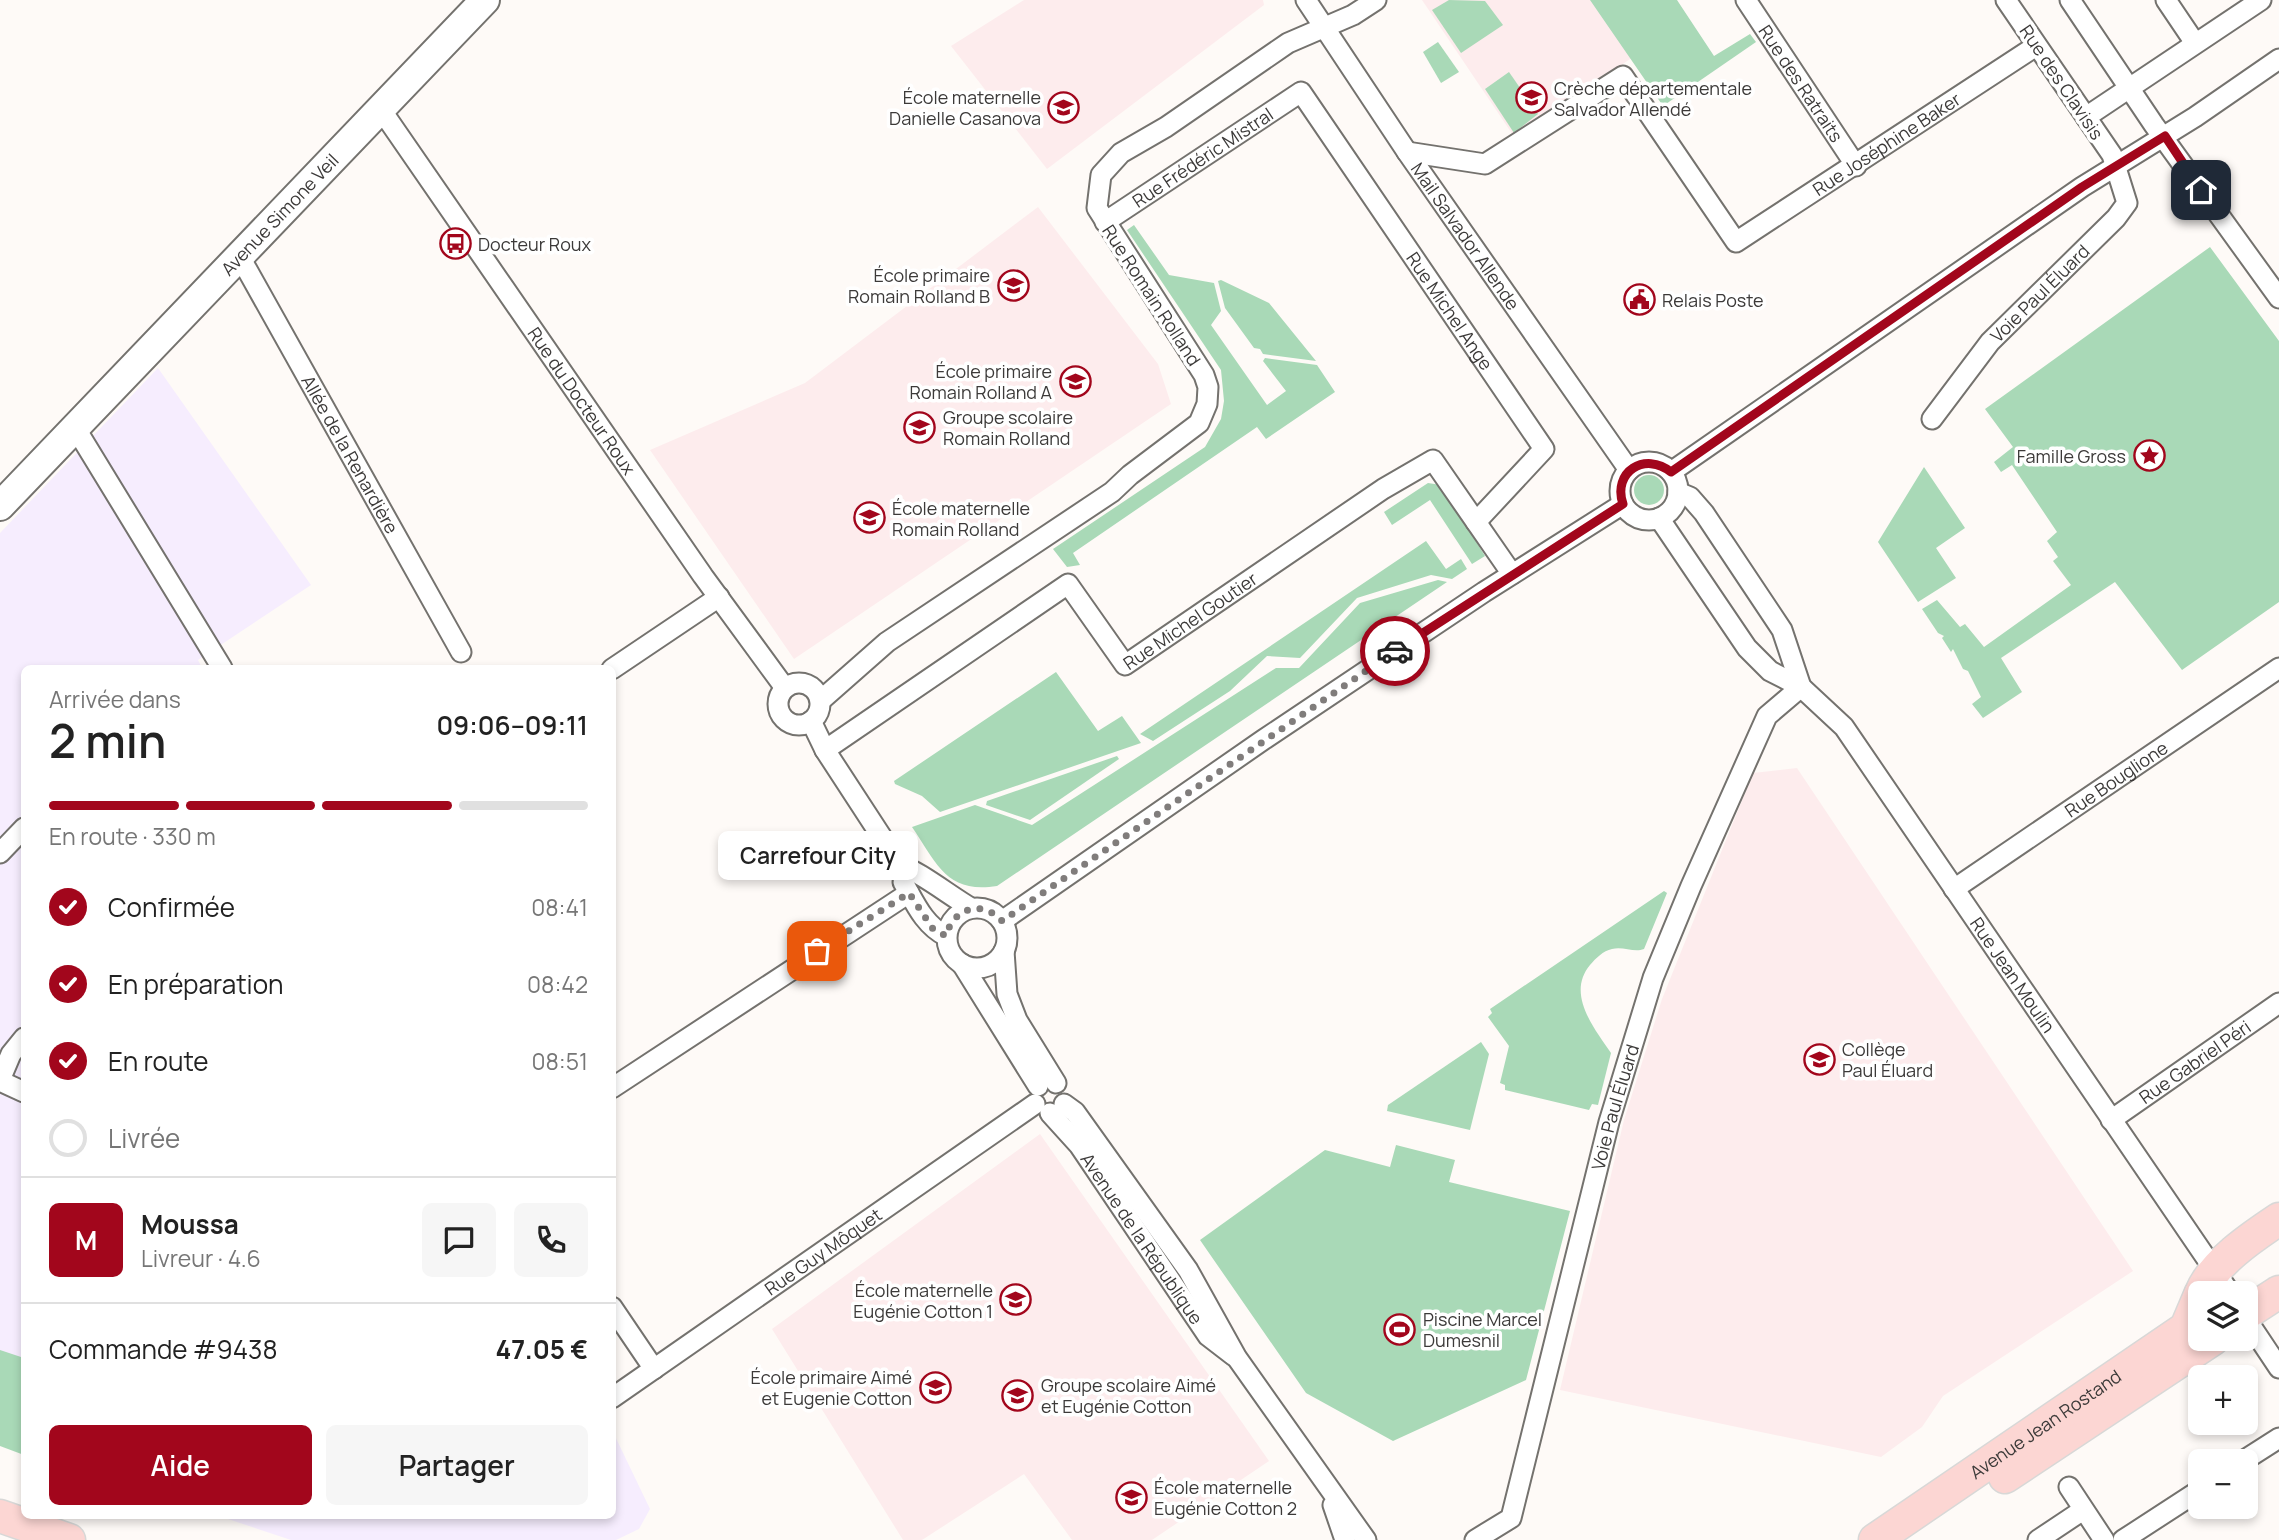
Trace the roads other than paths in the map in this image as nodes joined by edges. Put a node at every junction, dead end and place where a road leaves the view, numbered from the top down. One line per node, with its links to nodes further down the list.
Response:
1 (485, 0): 15 (street, Avenue Simone Veil)
2 (1306, 0): 9 (street, Mail Salvador Allende)
3 (1376, 0): 9 (street, Rue Romain Rolland)
4 (1746, 0): 20 (street, Rue des Ratraits)
5 (2006, 0): 11 (street, Rue des Clavisis)
6 (2070, 0): 13 (street)
7 (2166, 0): 10 (street)
8 (2261, 0): 10 (street)
9 (1324, 27): 18 (street, Mail Salvador Allende); 21 (street, Rue Romain Rolland)
10 (2195, 43): 13 (street)
11 (2036, 46): 16 (street, Rue des Clavisis); 20 (street, Rue Joséphine Baker)
12 (2279, 59): 17 (street)
13 (2129, 88): 16 (street); 17 (street)
14 (1301, 92): 21 (street, Rue Frédéric Mistral); 32 (street, Rue Michel Ange)
15 (382, 111): 22 (street, Avenue Simone Veil); 34 (street, Rue du Docteur Roux)
16 (2086, 117): 19 (street, Rue des Clavisis)
17 (2165, 136): 19 (street); 23 (street)
18 (1407, 152): 20 (street, Rue Joséphine Baker); 26 (street, Mail Salvador Allende)
19 (2117, 165): 24 (street, Voie Paul Éluard); 27 (street)
20 (1856, 166)
21 (1105, 222): 41 (street, Rue Romain Rolland)
22 (240, 257): 25 (street, Avenue Simone Veil); 35 (street, Allée de la Renardière)
23 (2279, 298)
24 (1931, 419)
25 (76, 429): 30 (street, Avenue Simone Veil); 36 (street)
26 (1629, 470): 27 (street); 29 (street)
27 (1671, 472): 28 (street)
28 (1678, 492): 31 (street); 39 (street, Rue Jean Moulin)
29 (1623, 504): 31 (street); 33 (street)
30 (0, 506)
31 (1659, 518): 39 (street, Rue Jean Moulin)
32 (1476, 522): 33 (street, Rue Michel Goutier); 43 (street, Rue Michel Goutier)
33 (1512, 573): 50 (street)
34 (719, 597): 37 (street); 40 (street, Rue du Docteur Roux)
35 (461, 652)
36 (220, 665)
37 (616, 666)
38 (2279, 668): 47 (street, Rue Bouglione)
39 (1801, 687): 47 (street, Rue Jean Moulin); 84 (street, Voie Paul Éluard)
40 (786, 688): 41 (street); 42 (street)
41 (820, 701): 42 (street)
42 (811, 721): 43 (street)
43 (825, 750): 46 (street)
44 (21, 831): 45 (street)
45 (0, 853)
46 (900, 864): 48 (street); 49 (street)
47 (1954, 889): 60 (street, Rue Jean Moulin)
48 (909, 893): 51 (street); 57 (street)
49 (971, 908): 50 (street); 51 (street)
50 (1002, 921): 52 (street)
51 (946, 936): 53 (street)
52 (1004, 951): 53 (street); 59 (street)
53 (962, 964): 59 (street)
54 (2279, 1003): 60 (street, Rue Gabriel Péri)
55 (21, 1042): 56 (street)
56 (0, 1080): 58 (street)
57 (616, 1085)
58 (21, 1090)
59 (1049, 1098): 70 (street, Rue Guy Môquet); 75 (street, Avenue de la République)
60 (2111, 1120): 62 (street, Rue Jean Moulin)
61 (2279, 1219): 63 (main road, Avenue Jean Rostand)
62 (2206, 1281)
63 (2218, 1281)
64 (2279, 1292): 65 (main road)
65 (2258, 1307)
66 (616, 1313): 70 (street)
67 (2188, 1325): 85 (main road, Avenue Jean Rostand)
68 (2258, 1336): 71 (street)
69 (2195, 1351): 86 (main road, Avenue Jean Rostand)
70 (654, 1368): 72 (street, Rue Guy Môquet)
71 (2279, 1368)
72 (616, 1395)
73 (2279, 1438): 74 (street)
74 (2258, 1451)
75 (1326, 1484): 82 (street, Avenue de la République); 83 (street, Avenue de la République)
76 (2069, 1487): 78 (street)
77 (2188, 1498): 80 (street)
78 (2083, 1510): 87 (street); 88 (street)
79 (0, 1516): 81 (main road)
80 (2127, 1537)
81 (69, 1540)
82 (1345, 1540)
83 (1366, 1540)
84 (1475, 1540)
85 (1875, 1540)
86 (1911, 1540)
87 (2038, 1540)
88 (2104, 1540)

